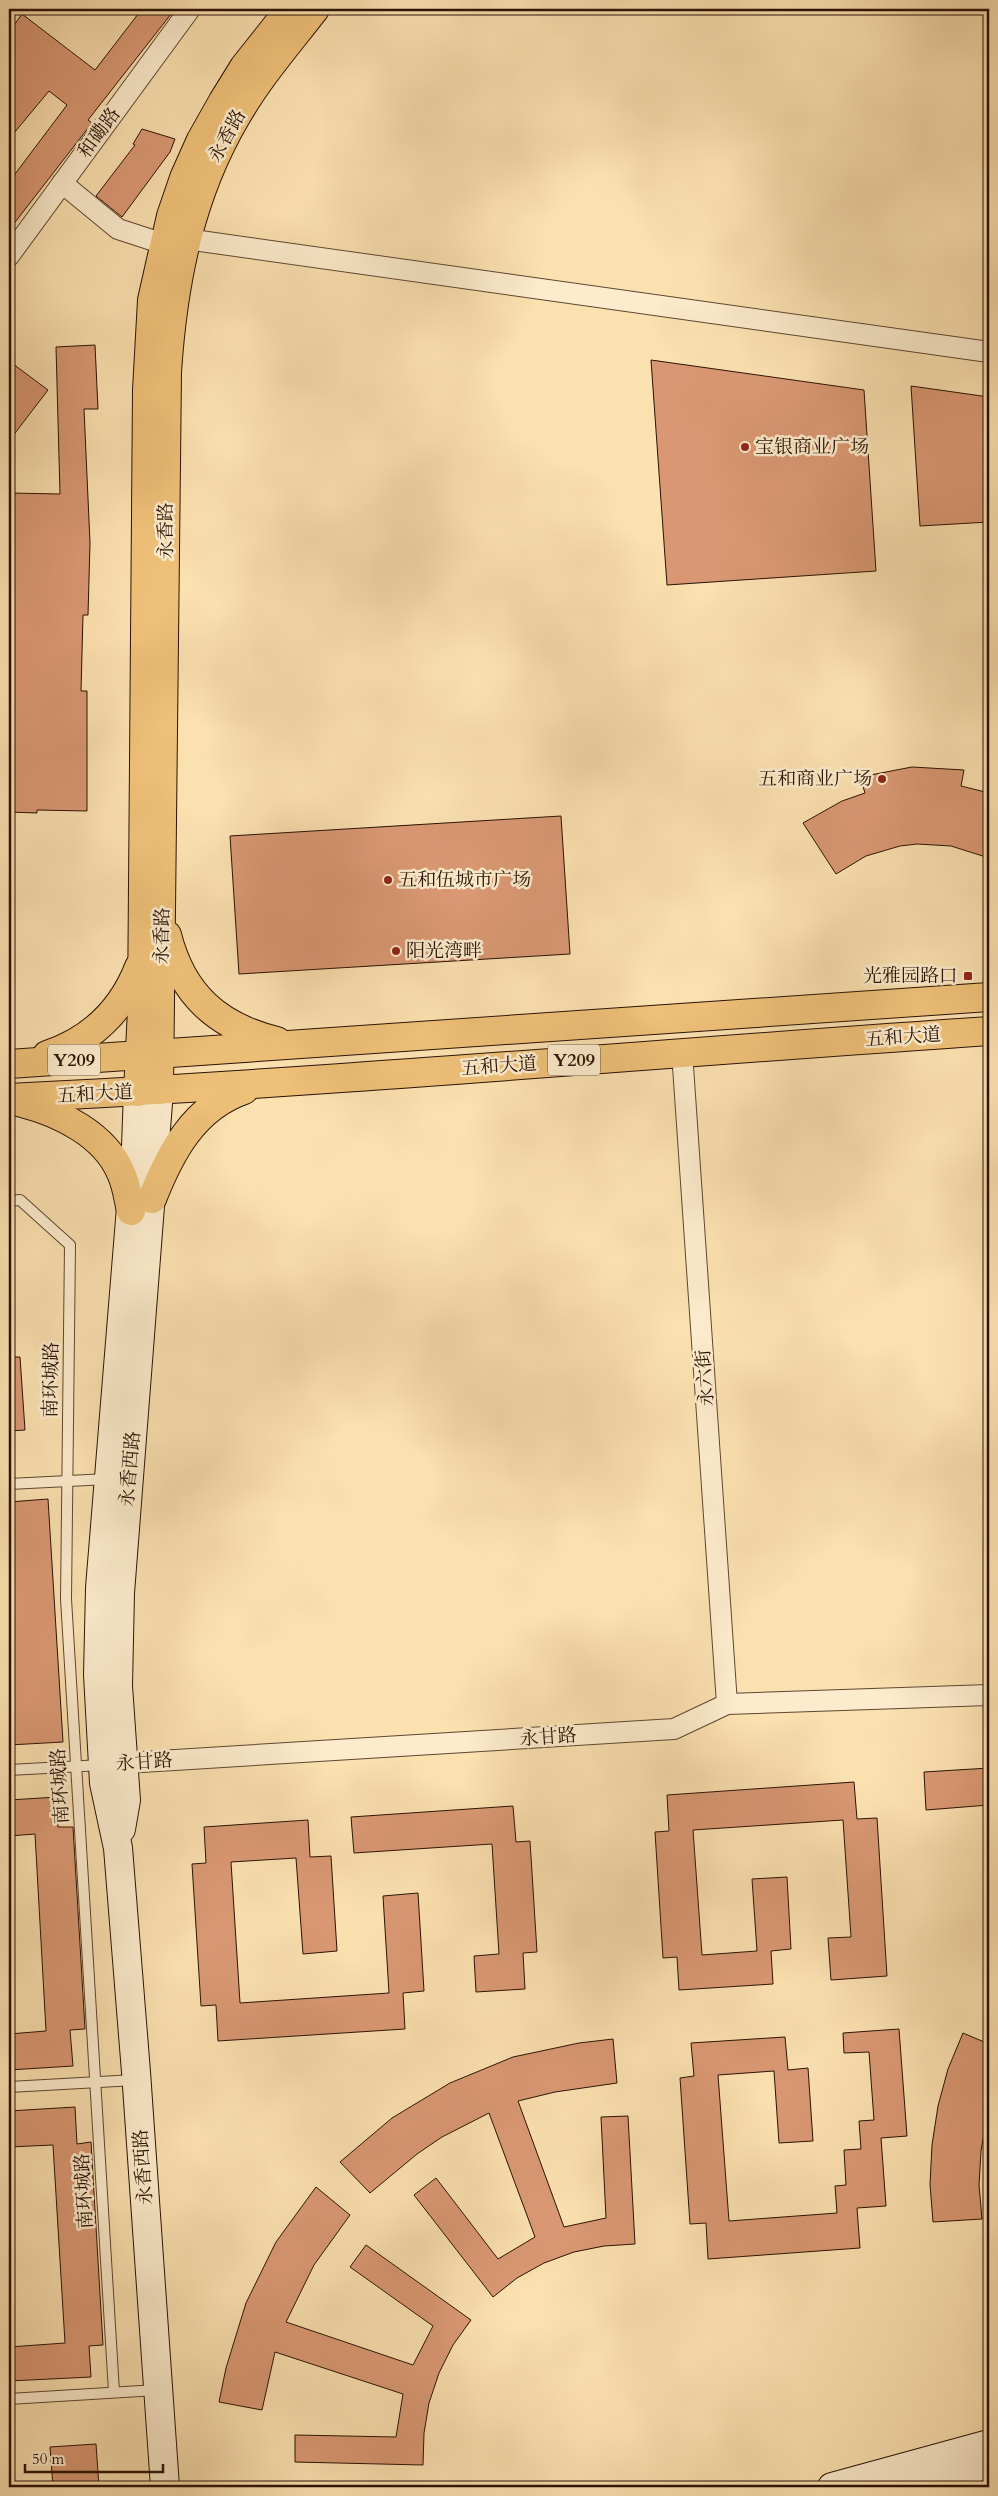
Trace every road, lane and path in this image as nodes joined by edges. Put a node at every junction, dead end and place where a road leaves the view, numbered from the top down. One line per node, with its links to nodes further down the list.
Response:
1 (190, 9): 3 (street, 和磡路)
2 (295, 14): 4 (main road, 永香路)
3 (62, 183): 4 (street); 5 (street, 和磡路)
4 (175, 241): 6 (street); 7 (main road, 永香路); 8 (main road, 永香路)
5 (9, 256)
6 (989, 352)
7 (162, 916): 11 (main road); 13 (main road, 永香路)
8 (142, 948): 13 (main road, 永香路); 14 (main road)
9 (989, 997): 11 (main road, 五和大道 / Y209)
10 (989, 1031): 12 (main road, 五和大道 / Y209)
11 (300, 1045): 13 (main road, 五和大道 / Y209); 15 (main road)
12 (682, 1052): 15 (main road, 五和大道 / Y209); 25 (street, 永六街)
13 (150, 1055): 14 (main road, 五和大道 / Y209); 17 (main road, 永香路)
14 (13, 1064)
15 (305, 1081): 16 (main road, 五和大道 / Y209)
16 (267, 1084): 17 (main road, 五和大道 / Y209); 20 (main road)
17 (149, 1091): 18 (main road, 五和大道 / Y209); 20 (main road, 永香西路)
18 (9, 1099): 20 (main road)
19 (9, 1201): 22 (lane, 南环城路)
20 (141, 1205): 21 (main road, 永香西路); 26 (main road, 永香西路)
21 (109, 1479): 22 (lane); 26 (main road, 永香西路)
22 (67, 1481): 23 (lane); 27 (lane, 南环城路)
23 (9, 1484)
24 (989, 1695): 25 (street, 永甘路)
25 (727, 1704): 26 (street, 永甘路)
26 (113, 1764): 27 (lane); 29 (main road, 永香西路)
27 (76, 1766): 28 (lane); 30 (lane, 南环城路)
28 (9, 1770)
29 (136, 2080): 30 (lane); 32 (main road, 永香西路)
30 (95, 2082): 31 (lane); 33 (lane, 南环城路)
31 (9, 2087)
32 (158, 2390): 33 (lane); 39 (main road, 永香西路)
33 (114, 2392): 34 (lane)
34 (9, 2399)
35 (989, 2444): 40 (main road)
36 (989, 2464): 37 (main road)
37 (949, 2476): 38 (main road); 41 (main road)
38 (989, 2479)
39 (164, 2487)
40 (832, 2487)
41 (910, 2487)

